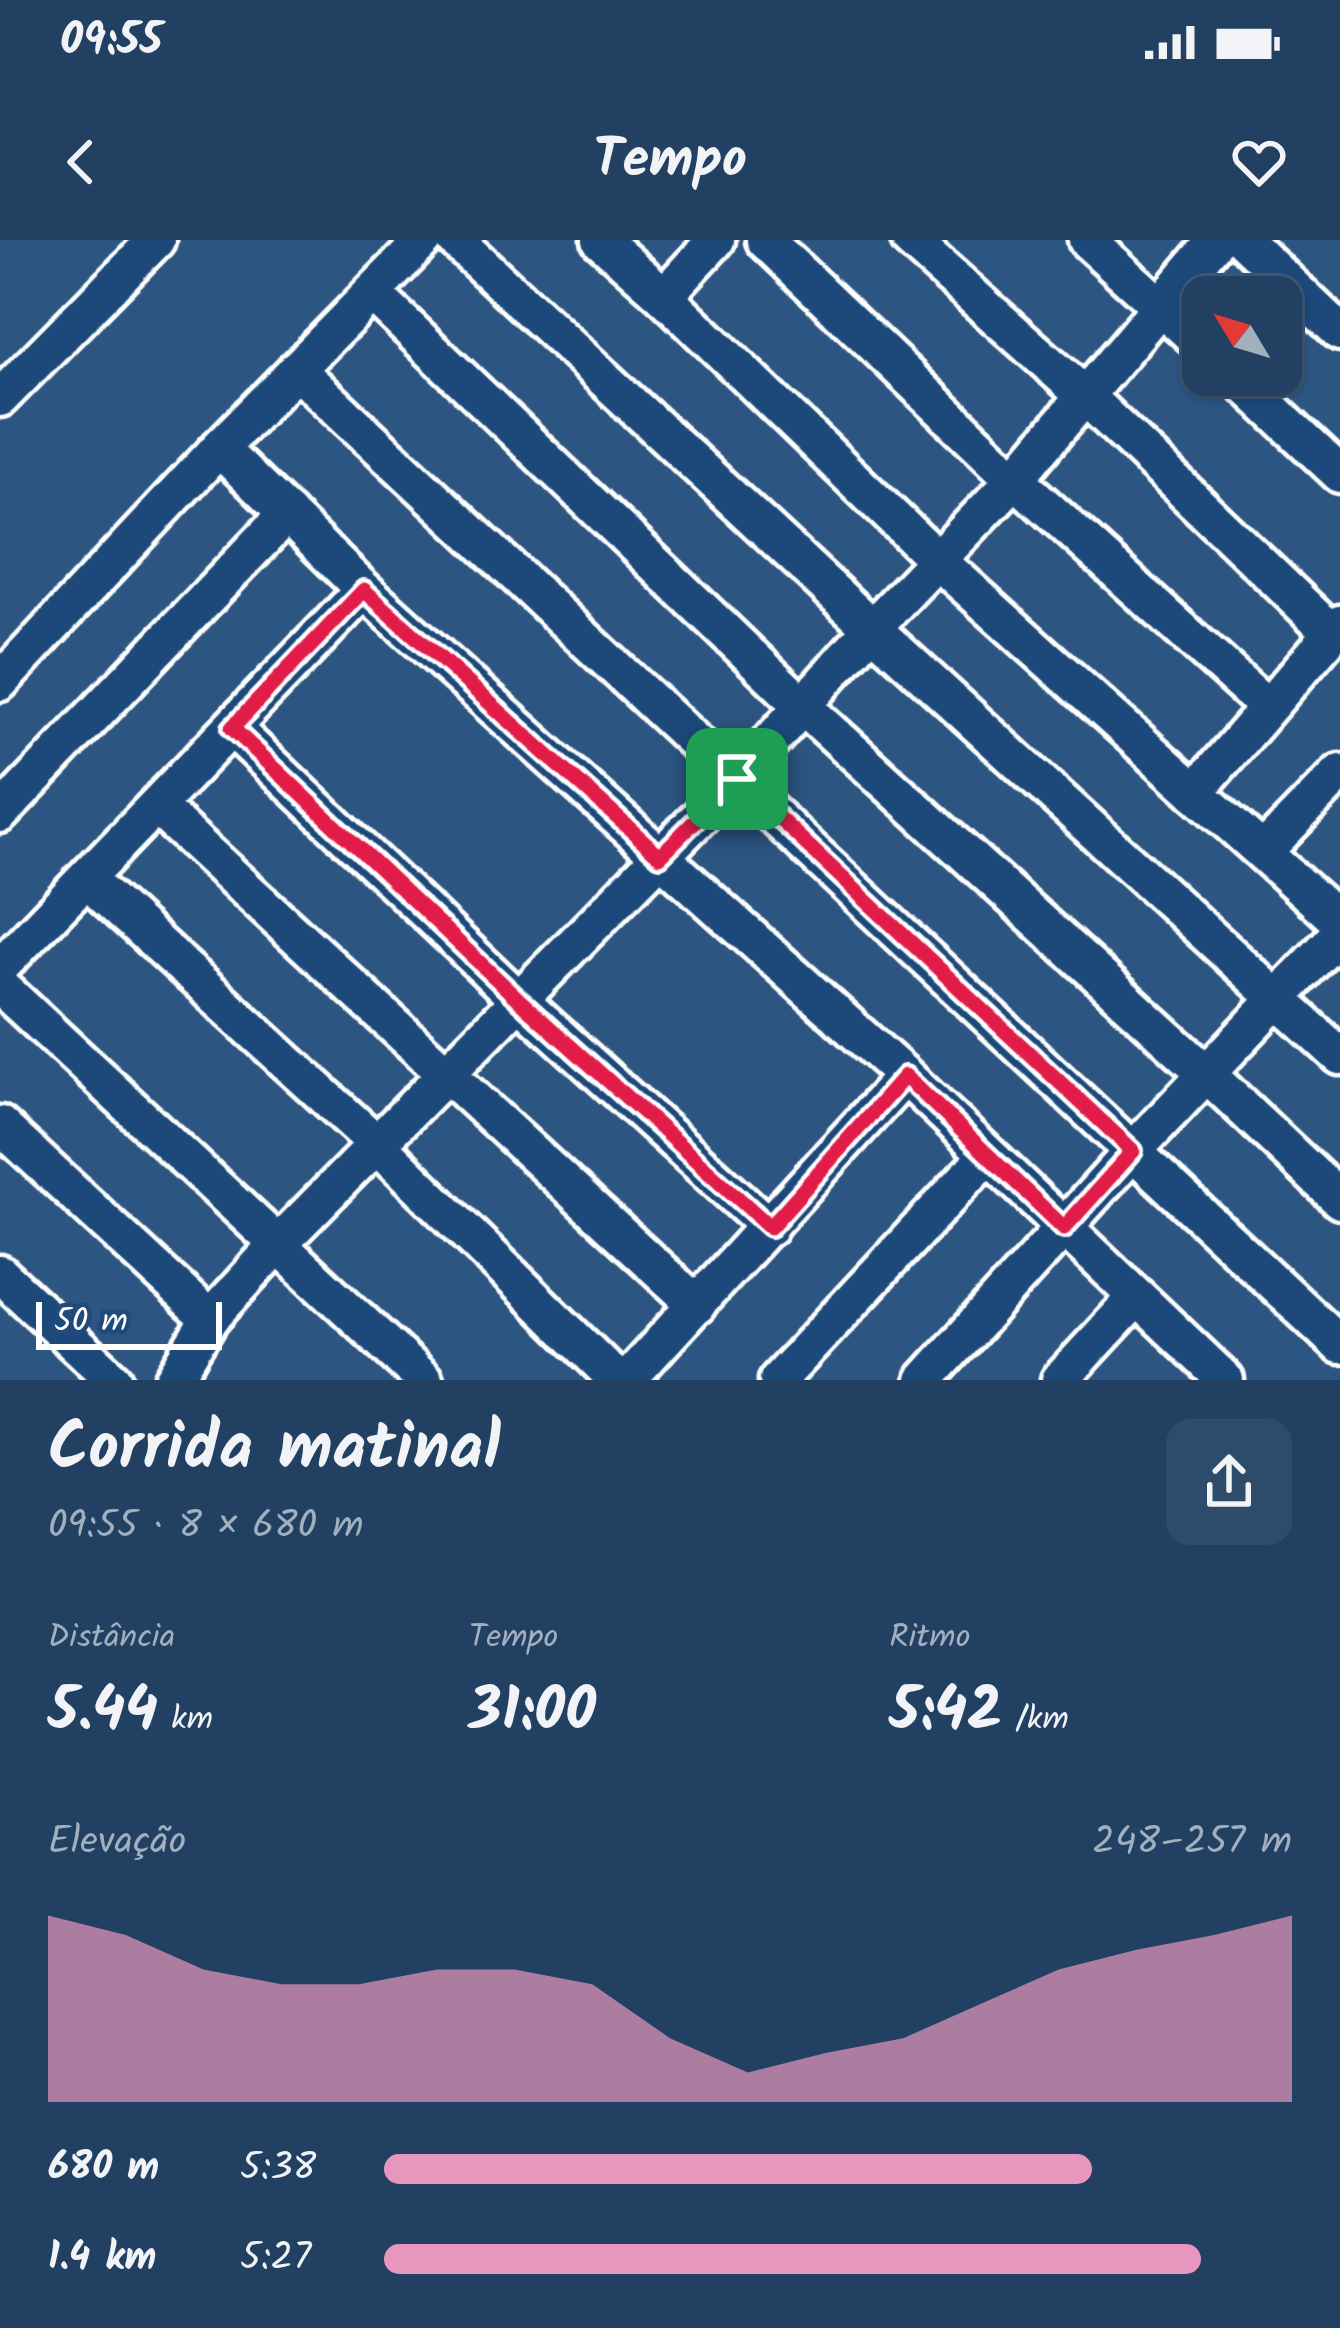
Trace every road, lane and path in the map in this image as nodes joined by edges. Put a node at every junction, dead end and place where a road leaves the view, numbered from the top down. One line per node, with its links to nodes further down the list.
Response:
1 (156, 240): 19 (street)
2 (424, 240): 11 (street)
3 (455, 240): 26 (street)
4 (601, 240): 12 (street)
5 (716, 240): 12 (street)
6 (765, 240): 22 (street)
7 (910, 240): 18 (street)
8 (1087, 240): 13 (street)
9 (1216, 240): 13 (street)
10 (1243, 240): 15 (street)
11 (372, 293): 16 (street); 29 (street)
12 (664, 296): 24 (street)
13 (1162, 307): 14 (street); 18 (street)
14 (1182, 326)
15 (1340, 332)
16 (296, 369): 20 (street); 33 (street)
17 (1257, 396): 21 (street)
18 (1086, 397): 22 (street); 27 (street)
19 (0, 398)
20 (219, 448): 23 (street); 28 (street)
21 (1340, 474)
22 (1016, 478): 24 (street); 30 (street)
23 (286, 514): 25 (street); 36 (street)
24 (937, 560): 26 (street); 34 (street)
25 (364, 590): 31 (street); 38 (street)
26 (872, 628): 29 (street); 44 (street)
27 (1336, 628): 30 (street)
28 (0, 682)
29 (804, 707): 33 (street); 48 (street)
30 (1267, 707): 34 (street)
31 (232, 728): 35 (street); 45 (street)
32 (1340, 773): 37 (street)
33 (737, 779): 38 (street); 52 (street)
34 (1195, 792): 37 (street)
35 (156, 806): 39 (street); 47 (street)
36 (0, 814)
37 (1264, 852): 40 (street)
38 (660, 856): 45 (street); 49 (street)
39 (87, 879): 42 (street); 51 (street)
40 (1340, 922)
41 (1340, 933): 44 (street)
42 (0, 967)
43 (0, 986): 57 (street)
44 (1279, 999): 46 (street); 48 (street)
45 (519, 1000): 47 (street); 55 (street)
46 (1340, 1056)
47 (448, 1072): 51 (street); 60 (street)
48 (1208, 1075): 52 (street); 54 (street)
49 (905, 1076): 53 (street); 55 (street)
50 (0, 1125): 61 (street)
51 (377, 1144): 57 (street); 67 (street)
52 (1133, 1151): 56 (street); 62 (street)
53 (987, 1156): 56 (street); 69 (street)
54 (1340, 1200)
55 (770, 1227): 60 (street)
56 (1064, 1228): 59 (street); 70 (street)
57 (279, 1243): 61 (street); 66 (street)
58 (0, 1274): 64 (street)
59 (1138, 1298): 63 (street); 71 (street)
60 (697, 1305): 68 (street)
61 (210, 1319): 65 (street)
62 (1340, 1345)
63 (1210, 1375)
64 (114, 1380)
65 (173, 1380)
66 (424, 1380)
67 (617, 1380)
68 (627, 1380)
69 (778, 1380)
70 (925, 1380)
71 (1060, 1380)

